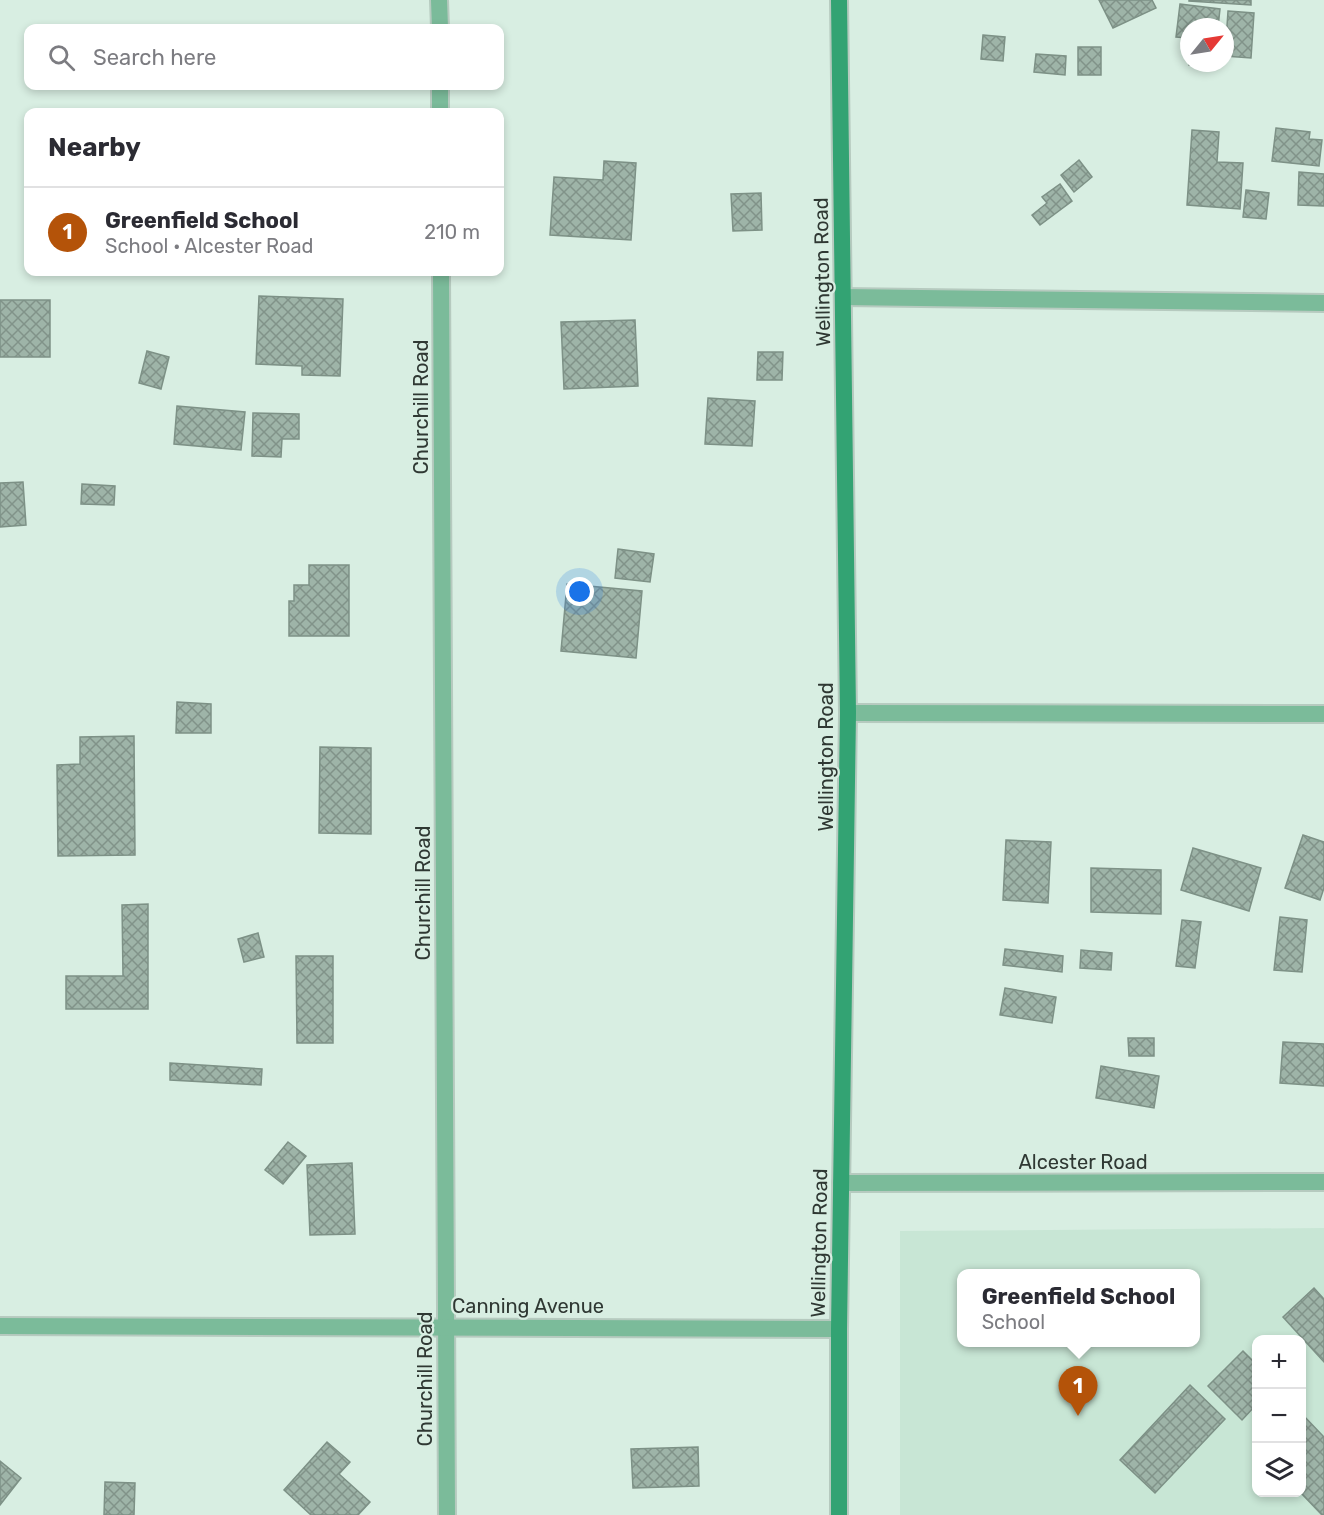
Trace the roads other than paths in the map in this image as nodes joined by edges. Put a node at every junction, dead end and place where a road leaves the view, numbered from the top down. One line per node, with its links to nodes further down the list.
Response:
1 (439, 0): 3 (street)
2 (839, 0): 7 (main road, Wellington Road)
3 (440, 24)
4 (440, 90): 5 (street)
5 (440, 108)
6 (441, 276): 14 (street, Churchill Road)
7 (843, 297): 8 (street); 9 (main road, Wellington Road)
8 (1324, 303)
9 (848, 713): 10 (street); 12 (main road, Wellington Road)
10 (1324, 714)
11 (1324, 1182): 12 (street, Alcester Road)
12 (841, 1183): 15 (main road, Wellington Road)
13 (0, 1326): 14 (street, Canning Avenue)
14 (446, 1326): 15 (street, Canning Avenue); 16 (street, Churchill Road)
15 (839, 1329): 17 (main road, Wellington Road)
16 (447, 1515)
17 (839, 1515)

